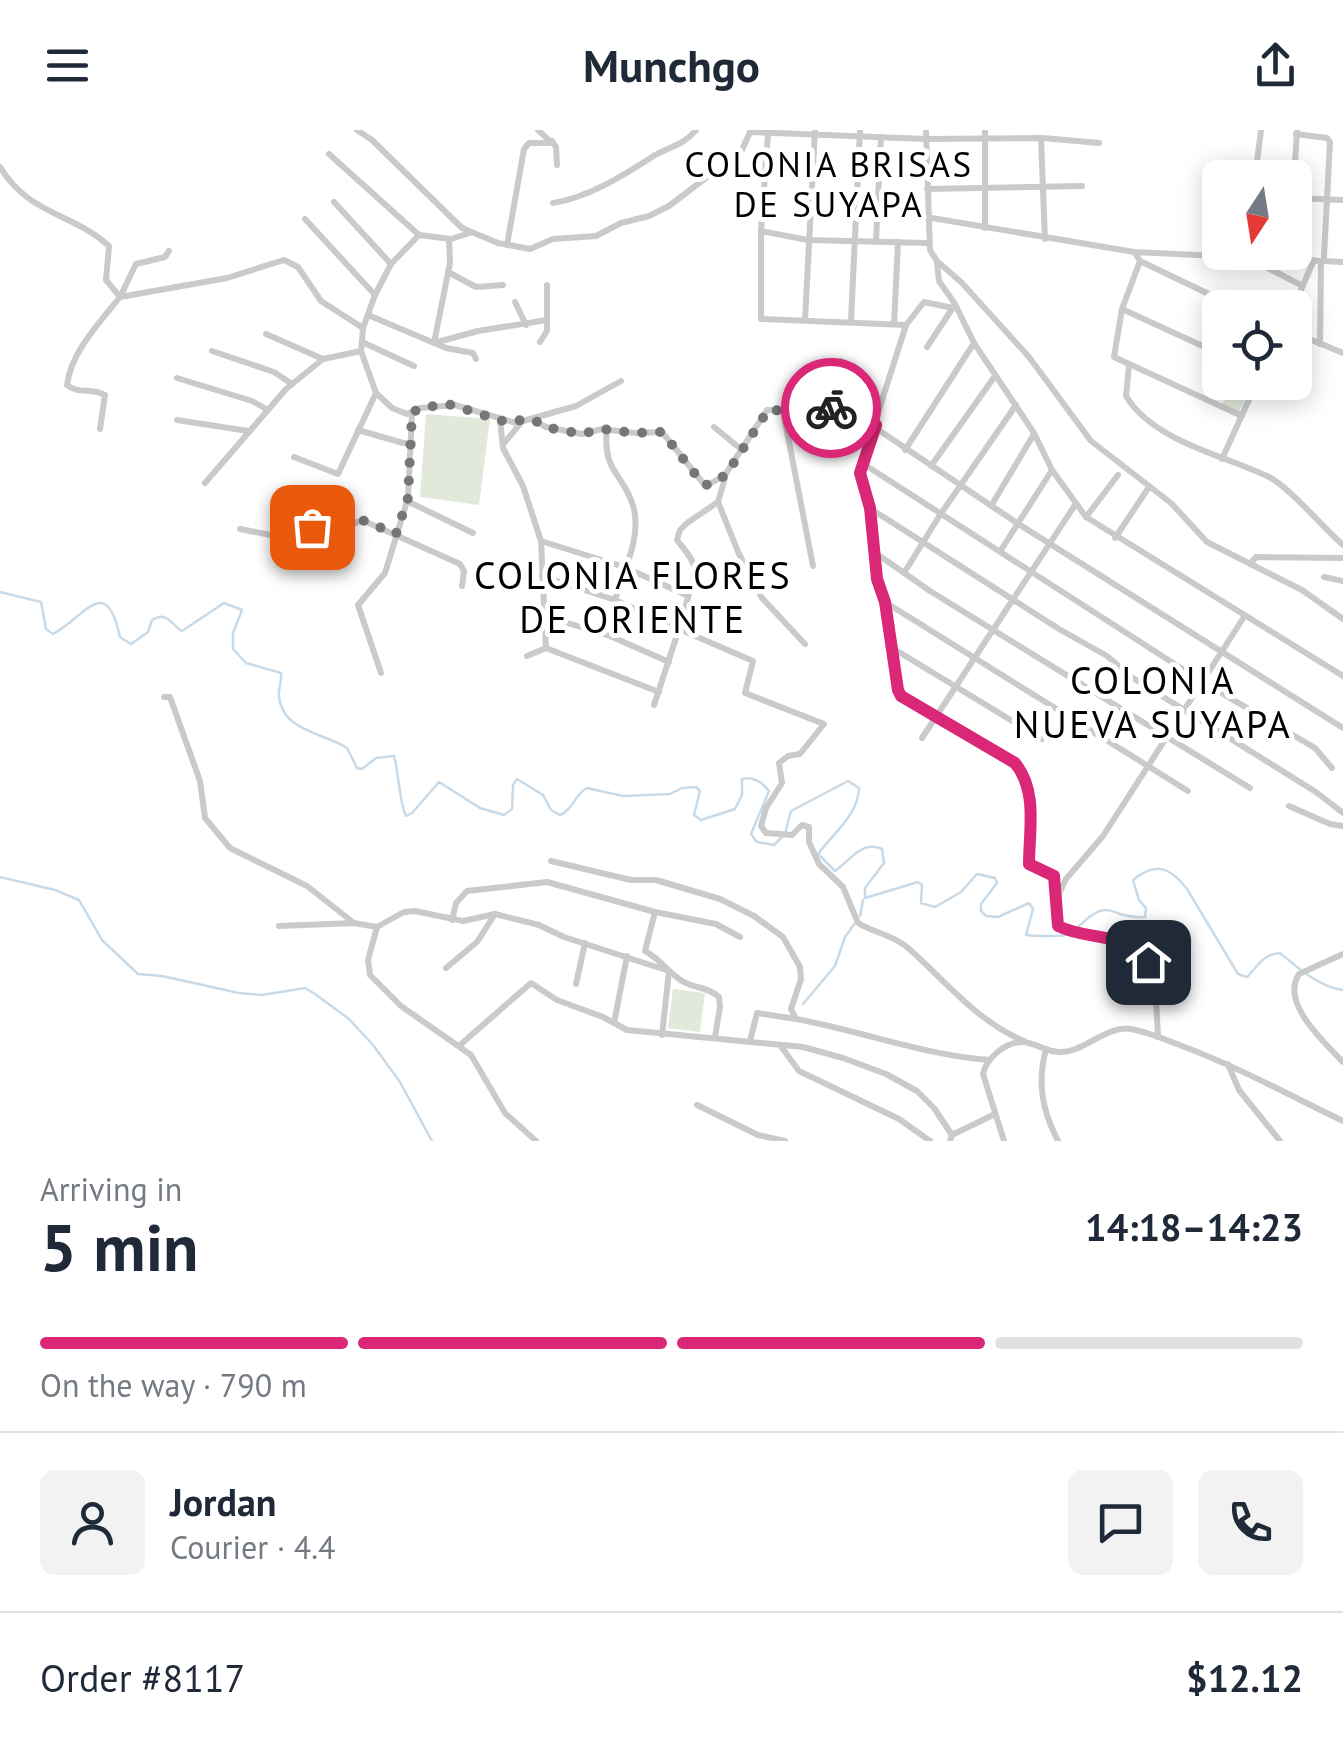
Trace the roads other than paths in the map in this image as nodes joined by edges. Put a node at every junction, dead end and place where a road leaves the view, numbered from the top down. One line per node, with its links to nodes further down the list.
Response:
1 (357, 130): 34 (street)
2 (538, 130): 14 (street)
3 (696, 130): 29 (street)
4 (1261, 130): 17 (street)
5 (750, 131): 8 (street); 43 (street)
6 (1296, 132): 18 (street); 26 (street)
7 (815, 133): 8 (street); 9 (street); 38 (street)
8 (768, 134): 33 (street)
9 (860, 134): 12 (street); 39 (street)
10 (985, 134): 11 (street); 13 (street); 21 (street)
11 (926, 135): 12 (street); 24 (street)
12 (881, 137): 40 (street)
13 (1041, 138): 15 (street); 23 (street)
14 (552, 142): 19 (street); 43 (street)
15 (1099, 143)
16 (328, 154): 35 (street)
17 (1257, 160)
18 (1295, 160)
19 (557, 165)
20 (0, 167): 61 (street)
21 (986, 186): 23 (street); 24 (street); 32 (street)
22 (1082, 186): 23 (street)
23 (1044, 188): 36 (street)
24 (927, 189): 30 (street)
25 (1312, 199): 26 (street)
26 (1327, 200): 27 (street); 48 (street)
27 (1343, 200)
28 (334, 202): 52 (street)
29 (553, 203)
30 (926, 217): 32 (street); 42 (street)
31 (305, 219): 60 (street)
32 (985, 228): 36 (street)
33 (761, 231): 38 (street); 67 (street)
34 (470, 233): 37 (street); 43 (street)
35 (419, 234): 37 (street); 52 (street)
36 (1045, 239): 45 (street)
37 (449, 240): 54 (street)
38 (808, 240): 39 (street); 67 (street)
39 (854, 240): 40 (street); 68 (street)
40 (876, 240): 41 (street)
41 (898, 242): 42 (street); 69 (street)
42 (928, 243): 50 (street)
43 (506, 245)
44 (169, 250): 61 (street)
45 (1134, 252): 46 (street); 49 (street)
46 (1202, 256)
47 (1312, 258): 48 (street)
48 (1319, 259): 51 (street); 57 (street); 78 (street)
49 (1140, 261): 59 (street); 64 (street)
50 (937, 262): 63 (street); 125 (street)
51 (1343, 262)
52 (391, 264): 60 (street)
53 (1272, 270): 57 (street)
54 (448, 272): 55 (street); 76 (street)
55 (503, 285)
56 (547, 286): 66 (street)
57 (1302, 286): 58 (street)
58 (1300, 290)
59 (1202, 291)
60 (375, 294): 65 (street)
61 (120, 297): 72 (street); 106 (street)
62 (515, 302): 70 (street)
63 (954, 306): 71 (street); 77 (street); 81 (street)
64 (1122, 309): 79 (street); 88 (street)
65 (368, 315): 72 (street); 76 (street)
66 (547, 320): 70 (street); 75 (street)
67 (805, 320): 68 (street)
68 (851, 322): 69 (street)
69 (894, 324): 71 (street)
70 (526, 325): 76 (street)
71 (906, 325): 107 (street)
72 (363, 328): 80 (street)
73 (266, 334): 84 (street)
74 (1312, 340): 78 (street)
75 (540, 342)
76 (434, 343): 85 (street)
77 (974, 343): 89 (street); 115 (street)
78 (1320, 344): 83 (street)
79 (1202, 346)
80 (362, 347): 84 (street); 87 (street); 93 (street)
81 (927, 347)
82 (212, 351): 92 (street)
83 (1343, 353)
84 (324, 358): 92 (street)
85 (476, 359)
86 (841, 361): 95 (street)
87 (414, 366)
88 (1129, 366): 100 (street); 117 (street)
89 (995, 376): 96 (street); 119 (street)
90 (177, 378): 97 (street)
91 (620, 380): 101 (street)
92 (292, 384): 97 (street)
93 (376, 392): 99 (street); 108 (street)
94 (1250, 400): 100 (street)
95 (840, 402): 98 (street); 107 (street)
96 (1016, 405): 111 (street); 124 (street)
97 (268, 410): 110 (street)
98 (783, 411): 114 (street); 148 (street)
99 (412, 413): 103 (street); 113 (street)
100 (1242, 416): 117 (street)
101 (531, 419): 104 (street); 109 (street)
102 (177, 420): 110 (street)
103 (500, 420): 104 (street); 112 (street)
104 (522, 421): 112 (street)
105 (714, 427): 114 (street)
106 (100, 429)
107 (875, 429): 115 (street); 118 (street)
108 (358, 430): 113 (street); 116 (street)
109 (607, 430): 121 (street); 149 (street)
110 (249, 432): 123 (street)
111 (1034, 434): 120 (street); 129 (street)
112 (505, 442): 140 (street)
113 (413, 443): 126 (street)
114 (742, 450): 121 (street)
115 (905, 450): 119 (street)
116 (294, 457)
117 (1222, 459): 138 (street)
118 (862, 464): 130 (street); 131 (street)
119 (932, 466): 124 (street)
120 (1052, 470): 128 (street); 133 (street)
121 (726, 475): 127 (street)
122 (1118, 475): 132 (street)
123 (205, 482)
124 (962, 484): 129 (street); 131 (street)
125 (1149, 486): 139 (street); 147 (street)
126 (407, 500): 136 (street); 137 (street)
127 (718, 502): 156 (street); 165 (street)
128 (1075, 505): 132 (street); 141 (street)
129 (991, 506): 133 (street)
130 (870, 508): 142 (street); 145 (street)
131 (940, 515): 142 (street); 144 (street)
132 (1086, 517): 139 (street)
133 (1017, 523): 141 (street); 144 (street)
134 (240, 529): 137 (street)
135 (1343, 530): 138 (street)
136 (473, 533)
137 (396, 534): 155 (street); 172 (street)
138 (1333, 536): 143 (street)
139 (1116, 538): 161 (street)
140 (541, 541): 149 (street); 152 (street)
141 (1048, 542): 150 (street); 168 (street)
142 (924, 543): 151 (street); 157 (street)
143 (1343, 545)
144 (1001, 550): 150 (street)
145 (874, 552): 151 (street); 159 (street)
146 (1343, 558): 147 (street)
147 (1250, 564): 162 (street)
148 (813, 566)
149 (624, 567): 156 (street); 158 (street)
150 (1030, 570): 157 (street); 174 (street)
151 (904, 573): 164 (street)
152 (542, 576): 158 (street); 160 (street)
153 (1324, 577): 154 (street)
154 (1343, 580)
155 (462, 586)
156 (686, 595): 163 (street)
157 (1012, 599): 164 (street); 179 (street)
158 (615, 600): 163 (street)
159 (885, 602): 167 (street); 170 (street)
160 (545, 616): 166 (street); 171 (street)
161 (1244, 617): 168 (street); 173 (street)
162 (1343, 620)
163 (679, 628): 171 (street); 213 (street)
164 (992, 628): 170 (street); 182 (street)
165 (805, 644)
166 (546, 648): 169 (street); 176 (street)
167 (893, 649): 175 (street); 180 (street)
168 (1222, 650): 174 (street); 181 (street)
169 (528, 656)
170 (974, 657): 175 (street); 185 (street)
171 (669, 662): 176 (street)
172 (381, 673)
173 (1343, 676)
174 (1201, 681): 179 (street); 186 (street)
175 (956, 686): 180 (street); 184 (street)
176 (659, 692): 178 (street)
177 (164, 697): 197 (street)
178 (654, 705)
179 (1183, 708): 182 (street); 190 (street)
180 (937, 716): 183 (street); 193 (street)
181 (1343, 728)
182 (1164, 736): 185 (street); 187 (street)
183 (922, 738)
184 (1042, 739)
185 (1148, 765): 188 (street); 193 (street)
186 (1332, 768)
187 (1250, 788)
188 (1188, 791)
189 (1289, 806): 191 (street)
190 (1343, 813)
191 (1343, 826)
192 (551, 861): 207 (street)
193 (1057, 898): 211 (street)
194 (655, 912): 196 (street); 200 (street); 205 (street)
195 (495, 914): 196 (street); 201 (street); 204 (street)
196 (452, 920): 199 (street)
197 (354, 923): 198 (street); 199 (street)
198 (279, 926)
199 (377, 927): 215 (street)
200 (740, 937)
201 (585, 943): 203 (street); 206 (street)
202 (1343, 954): 219 (street)
203 (627, 956): 205 (street); 208 (street)
204 (446, 968)
205 (669, 971): 209 (street); 210 (street)
206 (576, 984)
207 (796, 1019): 212 (street); 218 (street)
208 (614, 1023): 209 (street); 215 (street)
209 (662, 1035): 210 (street)
210 (715, 1037): 212 (street)
211 (1158, 1037): 217 (street); 220 (street)
212 (750, 1041): 214 (street)
213 (1024, 1041): 217 (street); 218 (street)
214 (779, 1044): 216 (street); 221 (street)
215 (460, 1045): 227 (street)
216 (796, 1046): 221 (street); 226 (street)
217 (1046, 1050): 231 (street)
218 (990, 1060): 224 (street)
219 (1343, 1062)
220 (1228, 1063): 225 (street); 232 (street)
221 (793, 1064): 222 (street); 229 (street)
222 (787, 1075)
223 (697, 1106): 228 (street)
224 (994, 1114): 226 (street); 230 (street)
225 (1343, 1120)
226 (951, 1138)
227 (536, 1141)
228 (785, 1141)
229 (930, 1141)
230 (1004, 1141)
231 (1058, 1141)
232 (1280, 1141)

